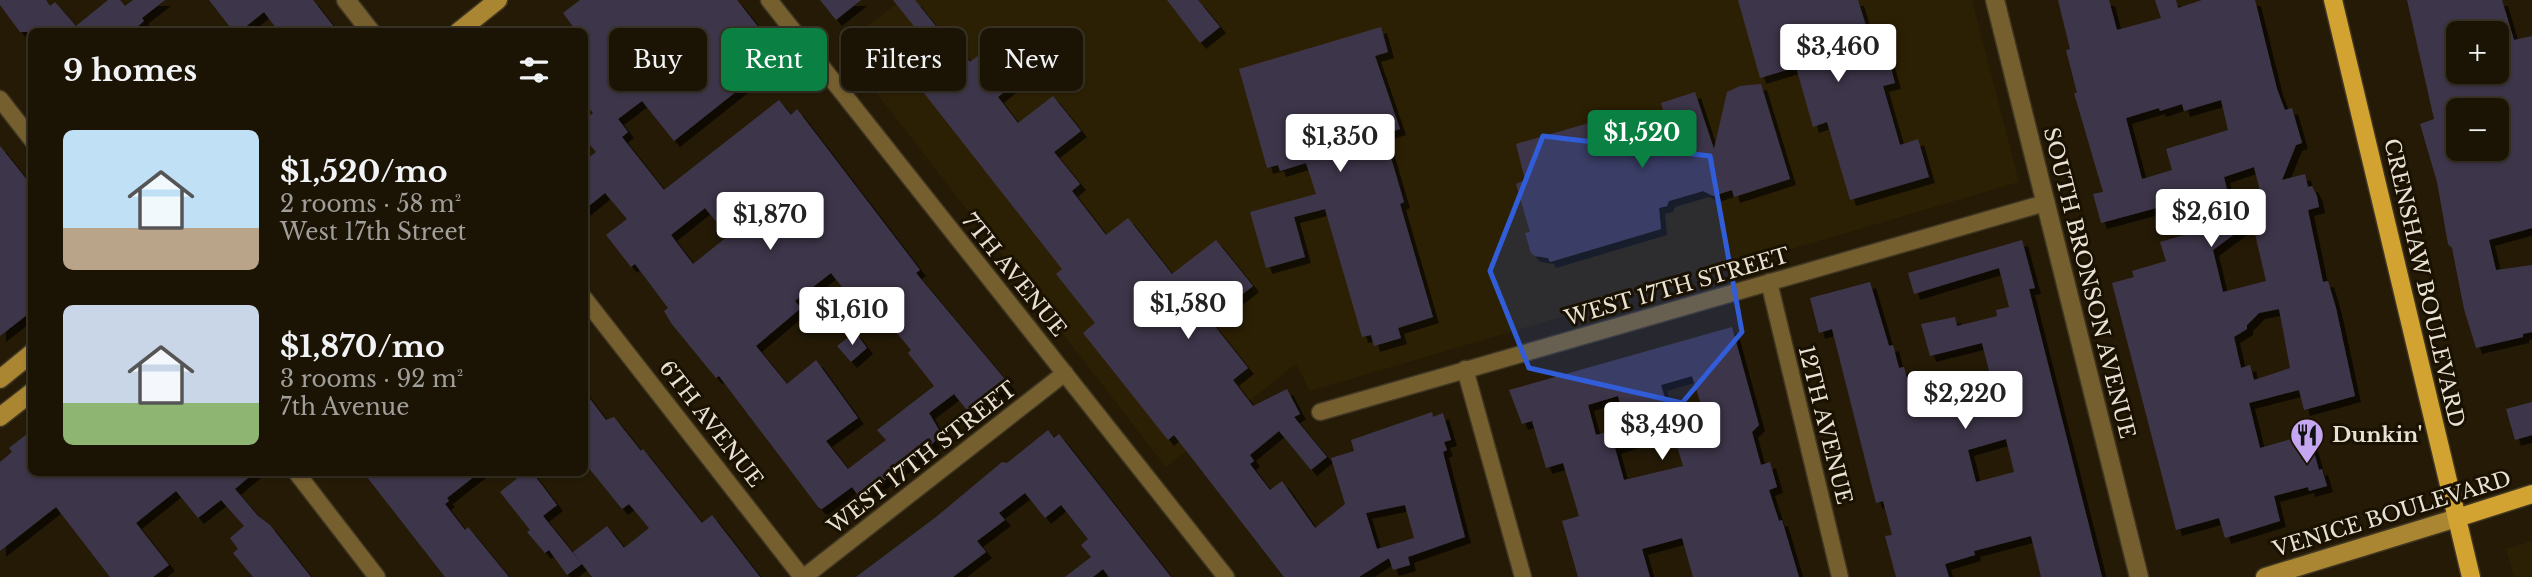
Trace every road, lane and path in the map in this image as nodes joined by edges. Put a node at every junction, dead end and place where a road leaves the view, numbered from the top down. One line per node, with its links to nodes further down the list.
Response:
1 (346, 0): 6 (street)
2 (498, 0): 7 (main road)
3 (769, 0): 15 (street, 7TH AVENUE)
4 (1995, 0): 10 (street, SOUTH BRONSON AVENUE)
5 (2333, 0): 22 (main road, CRENSHAW BOULEVARD)
6 (368, 28)
7 (463, 28)
8 (0, 99): 9 (street)
9 (28, 134)
10 (2045, 202): 11 (street, WEST 17TH STREET); 28 (street, SOUTH BRONSON AVENUE)
11 (1769, 282): 14 (street, WEST 17TH STREET); 27 (street, 12TH AVENUE)
12 (588, 303): 24 (street, 6TH AVENUE)
13 (28, 356): 16 (main road)
14 (1465, 369): 18 (street, WEST 17TH STREET); 26 (street)
15 (1065, 373): 24 (street, WEST 17TH STREET); 25 (street, 7TH AVENUE)
16 (0, 379)
17 (28, 395): 19 (main road)
18 (1320, 412)
19 (0, 417)
20 (299, 476): 23 (street)
21 (2532, 494): 22 (main road, VENICE BOULEVARD)
22 (2456, 518): 29 (main road, VENICE BOULEVARD); 30 (main road, CRENSHAW BOULEVARD)
23 (377, 577)
24 (803, 577)
25 (1226, 577)
26 (1523, 577)
27 (1840, 577)
28 (2140, 577)
29 (2265, 577)
30 (2471, 577)

